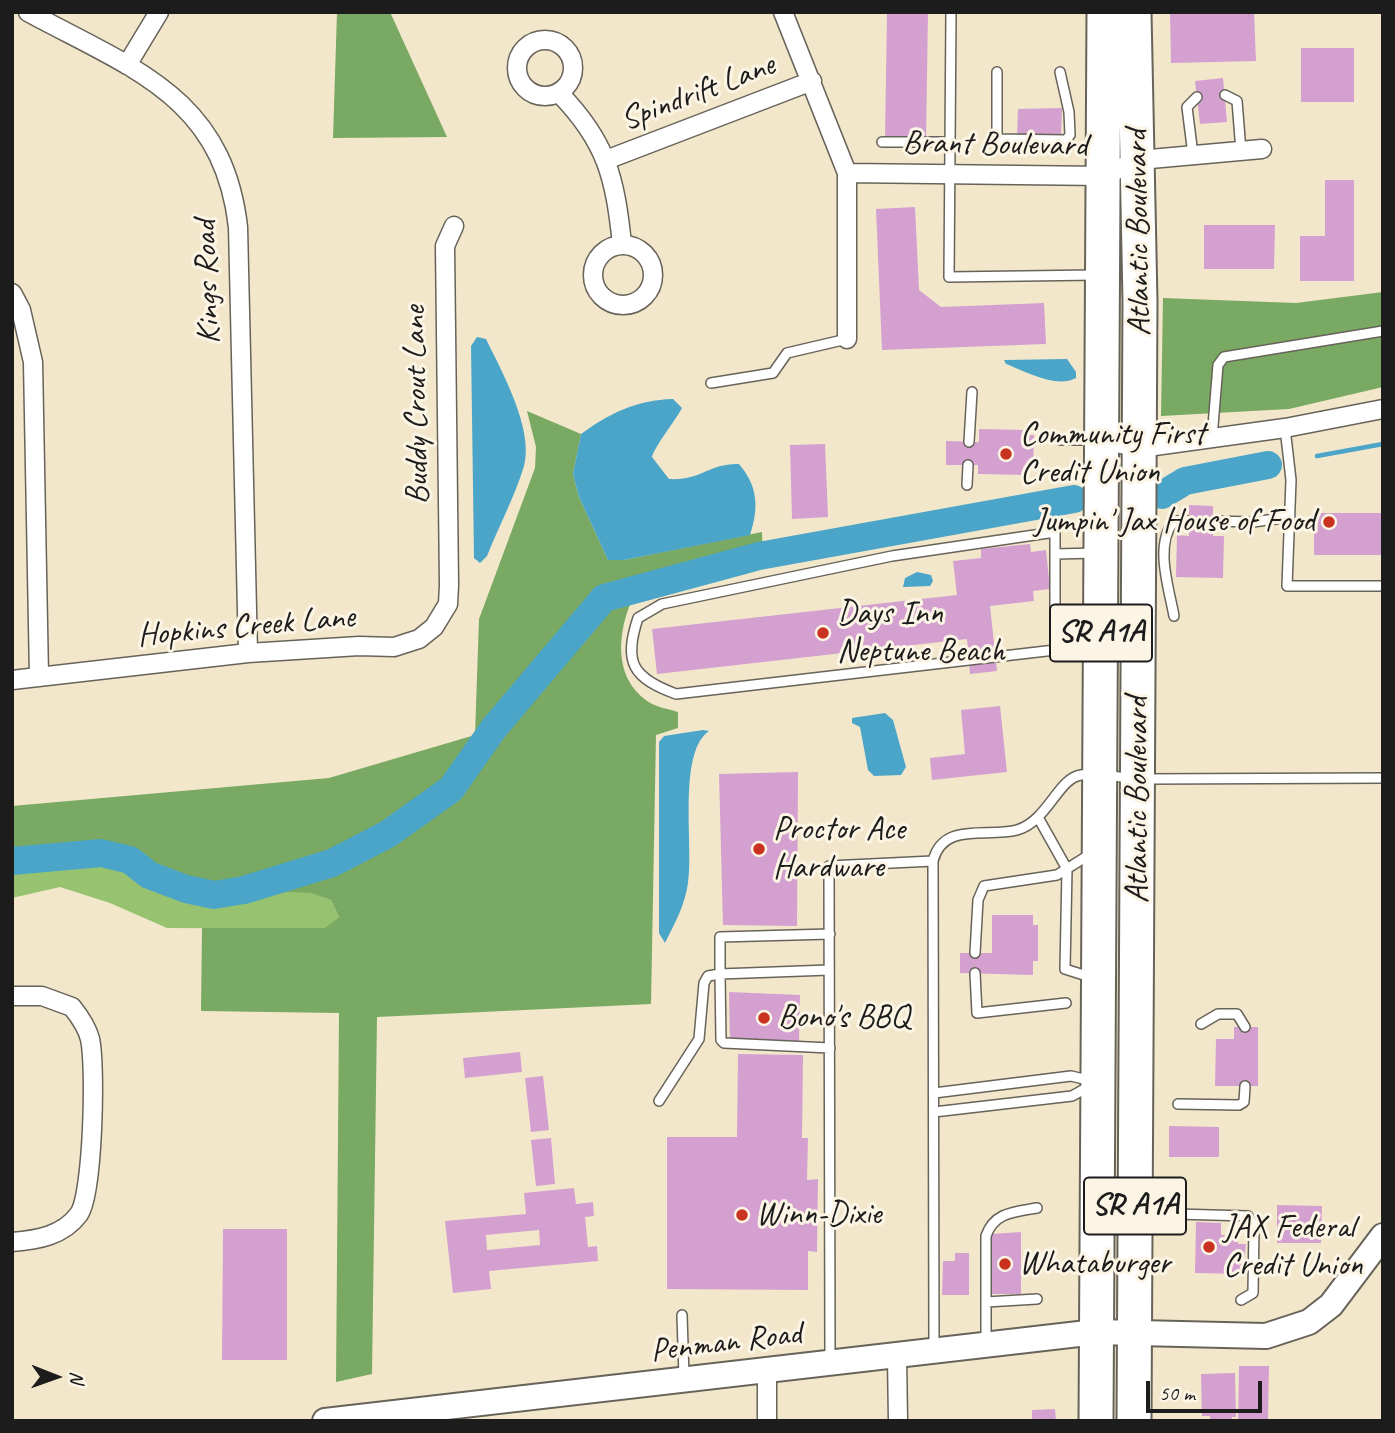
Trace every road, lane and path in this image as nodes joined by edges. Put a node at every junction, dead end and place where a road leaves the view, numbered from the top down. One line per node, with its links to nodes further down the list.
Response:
1 (28, 12): 7 (street, Kings Road)
2 (159, 12): 7 (street)
3 (783, 12): 10 (street)
4 (951, 12): 15 (lane)
5 (1104, 12): 23 (highway, Atlantic Boulevard / SR A1A)
6 (1134, 12): 20 (highway, Atlantic Boulevard / SR A1A)
7 (127, 65): 51 (street, Kings Road)
8 (997, 72): 9 (lane)
9 (1060, 72)
10 (812, 81): 19 (street, Spindrift Lane); 21 (street)
11 (559, 93): 19 (street)
12 (1224, 95): 17 (lane)
13 (1197, 97): 18 (lane)
14 (882, 142): 15 (lane)
15 (951, 142): 22 (lane)
16 (1262, 149): 17 (street, Brant Boulevard)
17 (1241, 151): 18 (street, Brant Boulevard)
18 (1193, 155): 20 (street, Brant Boulevard)
19 (606, 160): 25 (street)
20 (1139, 160): 23 (street, Brant Boulevard); 38 (highway, Atlantic Boulevard / SR A1A)
21 (847, 173): 22 (street, Brant Boulevard); 29 (street)
22 (951, 174): 23 (street, Brant Boulevard); 26 (lane)
23 (1104, 176): 26 (highway, Atlantic Boulevard / SR A1A)
24 (453, 226): 46 (street, Buddy Crout Lane)
25 (622, 244)
26 (1103, 275): 36 (highway, Atlantic Boulevard / SR A1A)
27 (12, 293): 52 (street)
28 (1383, 331): 34 (lane)
29 (847, 339): 30 (lane)
30 (711, 383)
31 (972, 392): 37 (lane)
32 (1383, 409): 33 (street)
33 (1285, 428): 34 (street); 41 (lane)
34 (1212, 438): 38 (street)
35 (1060, 440): 36 (lane)
36 (1102, 440): 38 (street); 44 (highway, Atlantic Boulevard / SR A1A)
37 (968, 442)
38 (1140, 448): 56 (highway, Atlantic Boulevard / SR A1A)
39 (968, 465): 40 (lane)
40 (967, 485)
41 (1290, 516): 43 (lane); 47 (lane)
42 (1189, 521): 48 (lane)
43 (1213, 521)
44 (1101, 553): 45 (lane); 49 (highway, Atlantic Boulevard / SR A1A)
45 (1055, 554): 50 (lane); 50 (lane)
46 (449, 585): 51 (street, Hopkins Creek Lane)
47 (1383, 586)
48 (1174, 616)
49 (1101, 626): 50 (lane); 54 (highway, Atlantic Boulevard / SR A1A)
50 (1055, 627)
51 (247, 653): 52 (street, Hopkins Creek Lane)
52 (39, 677): 53 (street, Hopkins Creek Lane)
53 (12, 680)
54 (1100, 776): 56 (lane); 57 (lane); 58 (highway, Atlantic Boulevard / SR A1A)
55 (1383, 778): 56 (lane)
56 (1138, 779): 72 (highway, Atlantic Boulevard / SR A1A)
57 (1039, 819): 59 (lane); 60 (lane)
58 (1100, 848): 60 (lane); 66 (highway, Atlantic Boulevard / SR A1A)
59 (933, 860): 61 (lane); 74 (lane)
60 (1068, 869): 62 (lane); 66 (lane)
61 (830, 934): 63 (lane); 65 (lane)
62 (975, 953)
63 (830, 970): 65 (lane); 71 (lane)
64 (975, 973): 68 (lane)
65 (720, 974): 71 (lane); 75 (lane)
66 (1099, 980): 72 (highway, Atlantic Boulevard / SR A1A)
67 (12, 996): 81 (street)
68 (1066, 1003)
69 (1201, 1024): 70 (lane)
70 (1245, 1027)
71 (830, 1048): 91 (lane)
72 (1117, 1081): 74 (lane); 77 (lane); 86 (highway, Atlantic Boulevard / SR A1A); 87 (highway, Atlantic Boulevard / SR A1A)
73 (1245, 1086): 76 (lane)
74 (934, 1093): 77 (lane)
75 (659, 1101)
76 (1178, 1104)
77 (934, 1112): 89 (lane)
78 (1037, 1208): 84 (lane)
79 (1166, 1221): 83 (lane)
80 (1383, 1236): 87 (street, Penman Road)
81 (12, 1242)
82 (1037, 1299): 84 (lane)
83 (1241, 1300)
84 (986, 1302): 88 (lane)
85 (682, 1315): 93 (lane)
86 (1096, 1332): 87 (street, Penman Road); 88 (street, Penman Road); 97 (highway, Atlantic Boulevard / SR A1A)
87 (1134, 1333): 98 (highway, Atlantic Boulevard / SR A1A)
88 (986, 1345): 89 (street, Penman Road)
89 (934, 1353): 90 (street, Penman Road)
90 (897, 1357): 91 (street, Penman Road); 96 (street)
91 (830, 1364): 92 (street, Penman Road)
92 (768, 1372): 93 (street, Penman Road); 95 (street)
93 (685, 1381): 94 (street, Penman Road)
94 (325, 1421)
95 (767, 1421)
96 (898, 1421)
97 (1096, 1421)
98 (1134, 1421)

